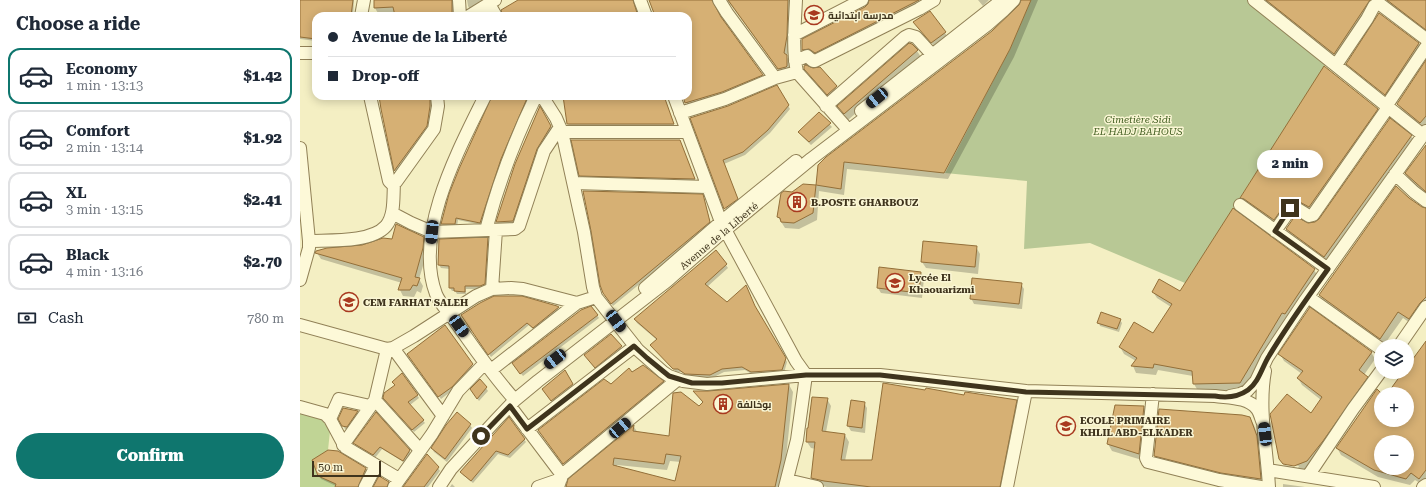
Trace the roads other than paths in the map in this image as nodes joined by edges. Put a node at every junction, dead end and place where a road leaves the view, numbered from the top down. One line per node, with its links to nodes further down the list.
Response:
1 (364, 0): 12 (street)
2 (459, 0): 13 (street)
3 (640, 0): 16 (street)
4 (719, 0): 25 (street)
5 (796, 0): 17 (street)
6 (862, 0): 17 (street)
7 (934, 0): 24 (street)
8 (1002, 0): 22 (street, Avenue de la Liberté)
9 (1014, 0): 22 (street, Avenue de la Liberté)
10 (1254, 0): 23 (street)
11 (492, 2): 14 (street); 15 (street)
12 (362, 12)
13 (460, 12)
14 (476, 12)
15 (495, 12)
16 (644, 12)
17 (794, 35): 24 (street)
18 (1426, 39): 23 (street)
19 (1426, 47): 32 (street)
20 (300, 53): 21 (street)
21 (312, 53)
22 (936, 58): 33 (street); 35 (street, Avenue de la Liberté); 47 (street, Avenue de la Liberté)
23 (1336, 65): 32 (street)
24 (796, 67): 25 (street); 33 (street)
25 (775, 78): 34 (street)
26 (371, 100): 42 (street)
27 (437, 100): 42 (street)
28 (483, 100): 50 (street)
29 (534, 100): 48 (street)
30 (544, 100): 36 (street)
31 (675, 100): 34 (street)
32 (1388, 105): 38 (street); 49 (street)
33 (826, 106): 35 (street)
34 (680, 113): 37 (street)
35 (844, 125): 47 (street, Avenue de la Liberté)
36 (561, 130): 37 (street); 41 (street); 48 (street)
37 (687, 132): 43 (street)
38 (1425, 133): 40 (street)
39 (300, 148): 51 (street)
40 (1395, 174): 44 (street); 52 (street)
41 (574, 183): 43 (street); 55 (street)
42 (394, 184): 46 (street)
43 (707, 187): 47 (street)
44 (1426, 201)
45 (1240, 205): 49 (street)
46 (392, 213): 50 (street); 51 (street)
47 (723, 226): 60 (street, Avenue de la Liberté); 68 (street)
48 (491, 230): 50 (street); 54 (street)
49 (1275, 231): 52 (street)
50 (432, 232): 59 (street)
51 (306, 235): 53 (street)
52 (1328, 269): 56 (street)
53 (300, 280)
54 (492, 289): 57 (street); 59 (street)
55 (596, 297): 57 (street); 60 (street)
56 (1308, 297): 63 (street); 66 (street)
57 (577, 303): 67 (street)
58 (1426, 307): 62 (street)
59 (450, 314): 65 (street); 67 (street)
60 (613, 318): 64 (street); 74 (street, Avenue de la Liberté)
61 (300, 325): 65 (street)
62 (1404, 339)
63 (1374, 344)
64 (634, 346): 70 (street); 80 (street)
65 (390, 348): 75 (street); 77 (street)
66 (1267, 358): 73 (street); 79 (street)
67 (488, 367): 74 (street); 77 (street)
68 (806, 375): 70 (street); 71 (street); 88 (street)
69 (1375, 379): 85 (street)
70 (677, 380): 86 (street)
71 (1026, 392): 72 (street); 95 (street)
72 (1154, 394): 73 (street); 96 (street)
73 (1225, 398): 79 (street)
74 (512, 400): 80 (street); 91 (street, Avenue de la Liberté); 92 (street, Avenue de la Liberté)
75 (373, 403): 78 (street); 81 (street); 82 (street)
76 (300, 407): 78 (street)
77 (443, 416): 82 (street)
78 (330, 419): 81 (street)
79 (1263, 423): 84 (street)
80 (527, 429): 86 (street)
81 (343, 445): 83 (street)
82 (420, 450): 87 (street)
83 (376, 466): 87 (street); 90 (street)
84 (1268, 470): 85 (street); 97 (street)
85 (1308, 476): 98 (street)
86 (561, 480): 93 (street)
87 (397, 483)
88 (786, 484): 94 (street)
89 (1426, 485): 99 (street)
90 (365, 487)
91 (429, 487)
92 (439, 487)
93 (538, 487)
94 (817, 487)
95 (1008, 487)
96 (1261, 487)
97 (1269, 487)
98 (1374, 487)
99 (1423, 487)

